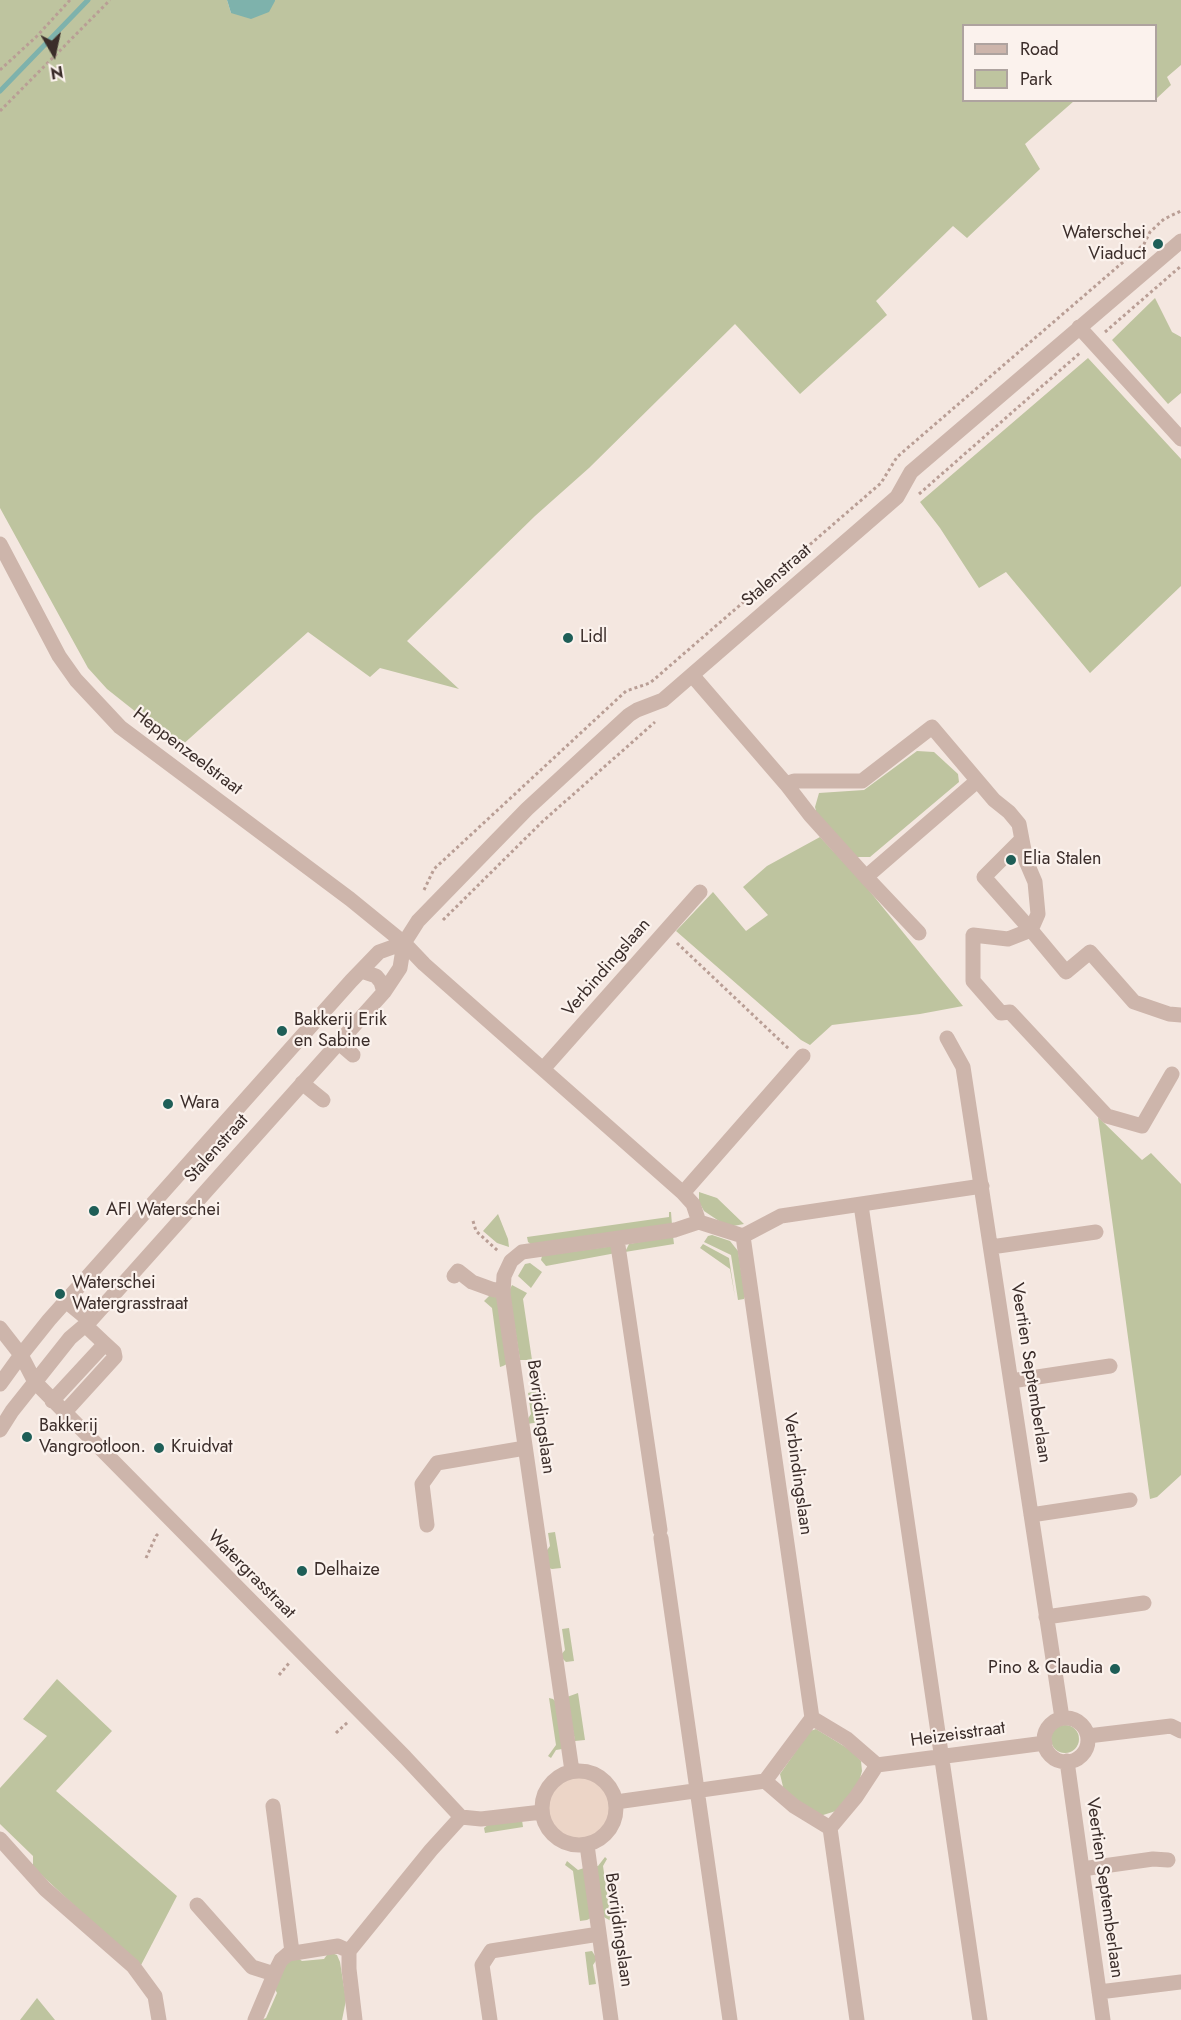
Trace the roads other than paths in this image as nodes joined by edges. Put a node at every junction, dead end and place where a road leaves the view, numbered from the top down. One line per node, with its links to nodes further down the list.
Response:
1 (1181, 241): 2 (street, Stalenstraat)
2 (1079, 327): 3 (street); 5 (street, Stalenstraat)
3 (1181, 440)
4 (0, 544): 13 (street, Heppenzeelstraat)
5 (692, 675): 7 (street); 13 (street, Stalenstraat)
6 (977, 781): 7 (street); 8 (street); 9 (street)
7 (786, 784): 9 (street)
8 (1022, 839): 11 (street); 11 (street)
9 (866, 877): 12 (street)
10 (700, 892): 21 (street, Verbindingslaan)
11 (1031, 930): 16 (street); 22 (street)
12 (919, 933)
13 (404, 943): 14 (street, Stalenstraat); 15 (street, Stalenstraat); 21 (street)
14 (361, 972): 15 (street); 35 (street, Stalenstraat)
15 (384, 992): 18 (street, Stalenstraat)
16 (1181, 1015)
17 (947, 1038): 25 (street, Veertien Septemberlaan)
18 (338, 1042): 19 (street); 23 (street, Stalenstraat)
19 (353, 1054)
20 (801, 1058): 26 (street)
21 (543, 1069): 26 (street)
22 (1172, 1074)
23 (303, 1083): 24 (street); 36 (street, Stalenstraat)
24 (323, 1100)
25 (982, 1186): 27 (street); 32 (street, Veertien Septemberlaan)
26 (683, 1193): 28 (street)
27 (861, 1205): 30 (street); 58 (street)
28 (699, 1222): 30 (street); 31 (street, Bevrijdingslaan)
29 (1096, 1232): 32 (street)
30 (742, 1236): 53 (street, Verbindingslaan)
31 (618, 1239): 34 (street, Bevrijdingslaan); 63 (street)
32 (991, 1247): 41 (street, Veertien Septemberlaan)
33 (454, 1276): 34 (street)
34 (503, 1289): 47 (street, Bevrijdingslaan)
35 (67, 1302): 36 (street); 39 (street, Stalenstraat)
36 (87, 1323): 38 (street); 42 (street, Stalenstraat)
37 (0, 1328): 39 (street, Watergrasstraat)
38 (102, 1341): 44 (street); 45 (street)
39 (21, 1355): 42 (street, Watergrasstraat); 43 (street, Stalenstraat)
40 (1110, 1365): 41 (street)
41 (1011, 1381): 49 (street, Veertien Septemberlaan)
42 (34, 1382): 44 (street, Watergrasstraat); 46 (street, Stalenstraat)
43 (0, 1384)
44 (52, 1401): 45 (street, Watergrasstraat)
45 (64, 1413): 67 (street, Watergrasstraat)
46 (0, 1430)
47 (525, 1448): 50 (street); 61 (street, Bevrijdingslaan)
48 (1130, 1500): 49 (street)
49 (1031, 1515): 52 (street, Veertien Septemberlaan)
50 (427, 1525)
51 (1144, 1603): 52 (street)
52 (1047, 1617): 54 (street, Veertien Septemberlaan)
53 (812, 1718): 60 (street); 62 (street)
54 (1062, 1718): 56 (street); 57 (street)
55 (1178, 1724): 56 (street)
56 (1088, 1736): 59 (street)
57 (1045, 1743): 58 (street, Heizeisstraat); 59 (street)
58 (941, 1757): 60 (street, Heizeisstraat); 87 (street)
59 (1066, 1761): 72 (street, Veertien Septemberlaan)
60 (877, 1765): 68 (street)
61 (572, 1771): 64 (street); 66 (street)
62 (765, 1780): 63 (street); 68 (street)
63 (698, 1790): 64 (street); 85 (street)
64 (616, 1802): 70 (street)
65 (273, 1806): 76 (street)
66 (542, 1812): 67 (street); 70 (street)
67 (461, 1817): 75 (street)
68 (830, 1828): 86 (street)
69 (0, 1839): 80 (street)
70 (587, 1845): 74 (street, Bevrijdingslaan)
71 (1168, 1860): 72 (street)
72 (1082, 1869): 79 (street, Veertien Septemberlaan)
73 (197, 1905): 77 (street)
74 (599, 1934): 83 (street); 84 (street, Bevrijdingslaan)
75 (349, 1951): 76 (street); 82 (street)
76 (292, 1952): 77 (street)
77 (274, 1974): 81 (street)
78 (1181, 1982): 79 (street)
79 (1099, 1992): 88 (street, Veertien Septemberlaan)
80 (159, 2020)
81 (255, 2020)
82 (355, 2020)
83 (490, 2020)
84 (611, 2020)
85 (730, 2020)
86 (856, 2020)
87 (980, 2020)
88 (1103, 2020)

